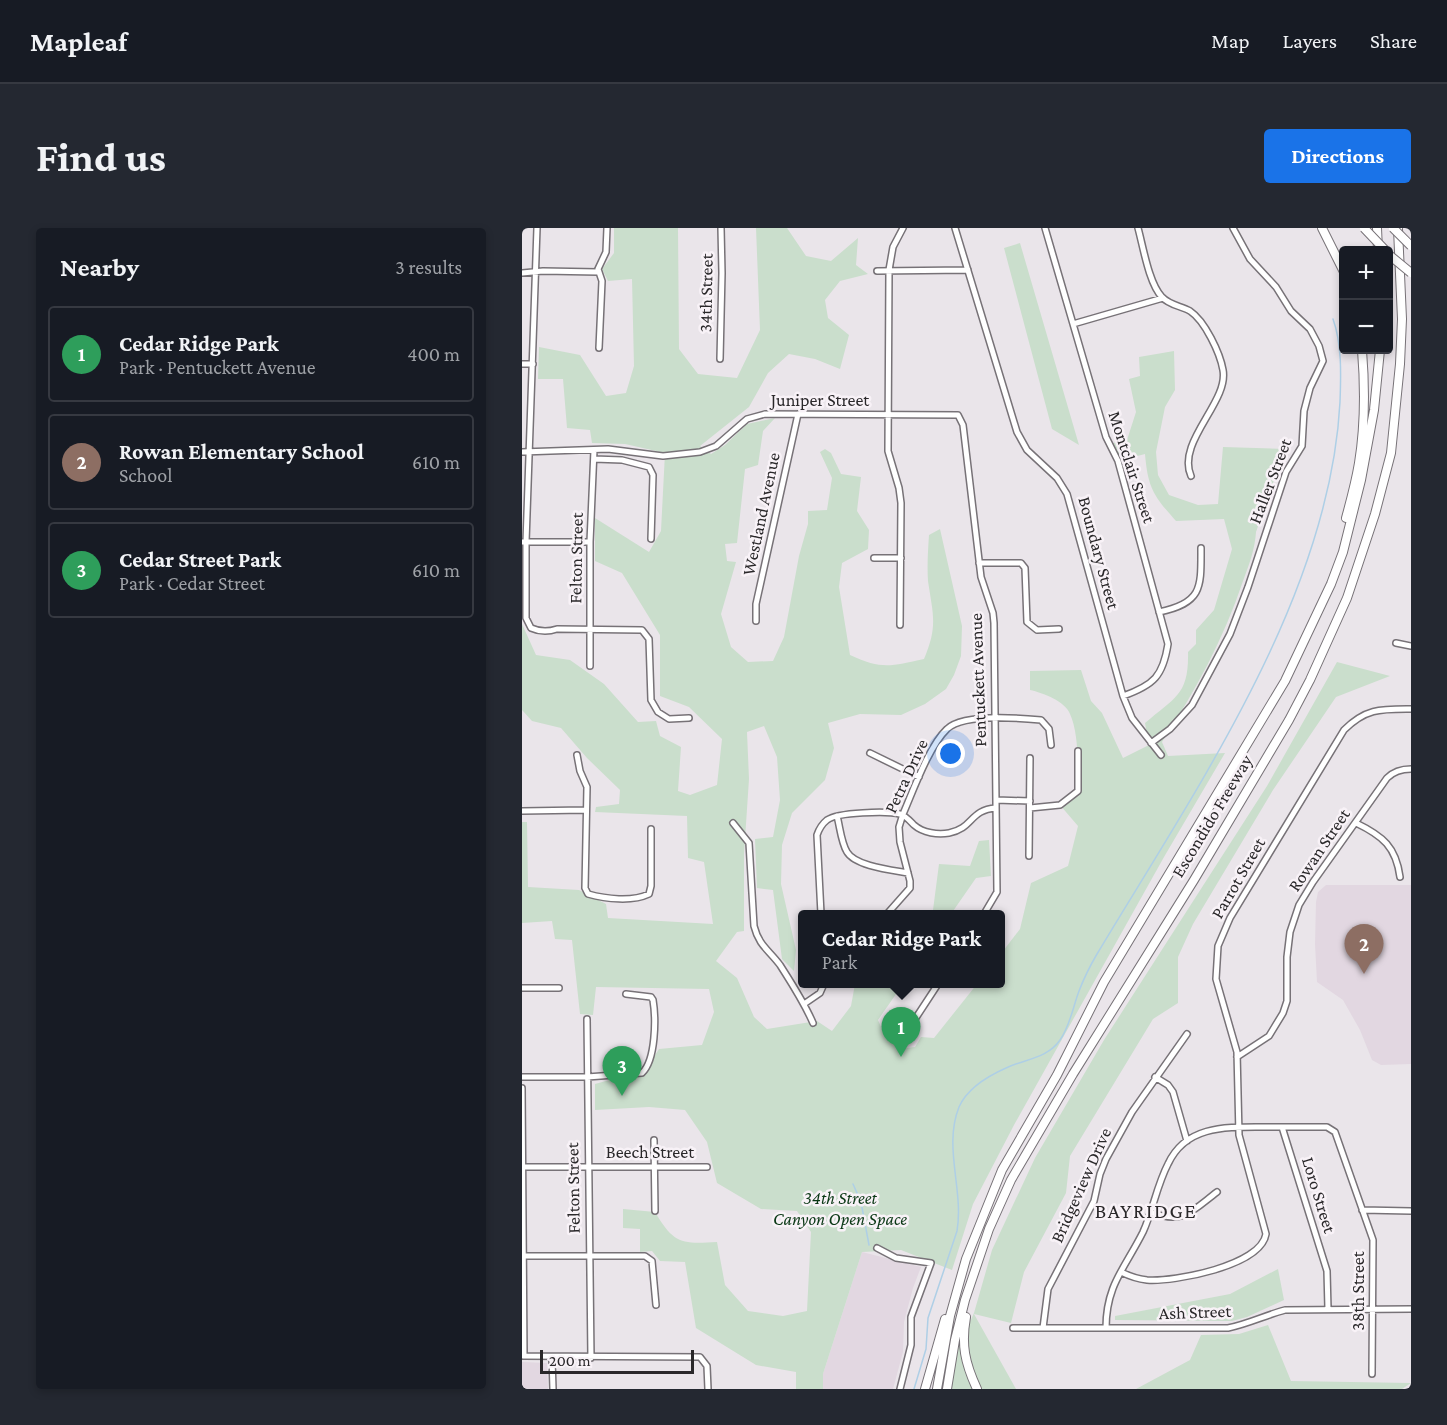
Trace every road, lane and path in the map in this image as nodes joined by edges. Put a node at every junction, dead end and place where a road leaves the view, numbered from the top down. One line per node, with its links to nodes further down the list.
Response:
1 (537, 228): 24 (street)
2 (607, 228): 22 (street)
3 (721, 228): 31 (street, 34th Street)
4 (903, 228): 19 (street)
5 (955, 228): 20 (street, Boundary Street)
6 (1045, 228): 27 (street, Montclair Street)
7 (1138, 228): 26 (street)
8 (1233, 228): 63 (street, Haller Street)
9 (1322, 228): 18 (highway)
10 (1364, 228): 15 (highway, bridge)
11 (1377, 228): 14 (highway)
12 (1393, 228): 16 (highway, bridge)
13 (1398, 228): 120 (highway, Escondido Freeway)
14 (1378, 246)
15 (1381, 246)
16 (1411, 246)
17 (1393, 257): 25 (highway, bridge)
18 (1339, 263)
19 (889, 270): 20 (street); 21 (street); 35 (street)
20 (968, 270): 59 (street, Boundary Street)
21 (877, 271)
22 (598, 272): 24 (street); 28 (street)
23 (522, 273): 24 (street)
24 (535, 273): 33 (street)
25 (1411, 273)
26 (1163, 298): 27 (street); 41 (street)
27 (1073, 324): 51 (street, Montclair Street)
28 (599, 348)
29 (1362, 354): 50 (highway)
30 (1380, 354): 50 (highway, Escondido Freeway)
31 (720, 359)
32 (522, 364): 33 (street)
33 (533, 364): 39 (street)
34 (798, 414): 35 (street, Juniper Street); 37 (street, Juniper Street); 52 (street, Westland Avenue)
35 (887, 414): 36 (street, Juniper Street); 47 (street)
36 (952, 414): 48 (street, Pentuckett Avenue)
37 (594, 450): 39 (street, Juniper Street); 40 (street, Felton Street)
38 (522, 452): 39 (street, Juniper Street)
39 (529, 452): 43 (street)
40 (594, 459): 42 (street); 44 (street, Felton Street)
41 (1191, 476)
42 (651, 539)
43 (524, 542): 44 (street); 49 (street)
44 (590, 542): 54 (street, Felton Street)
45 (1201, 548): 51 (street)
46 (874, 558): 47 (street)
47 (901, 558): 53 (street)
48 (979, 563): 55 (street); 62 (street, Pentuckett Avenue)
49 (524, 593): 54 (street)
50 (1320, 607): 119 (highway, Escondido Freeway)
51 (1159, 612): 59 (street, Montclair Street)
52 (756, 621)
53 (900, 625)
54 (590, 629): 58 (street, Felton Street); 61 (street)
55 (1059, 629)
56 (1396, 643): 57 (street)
57 (1411, 646)
58 (590, 666)
59 (1123, 696): 63 (street, Boundary Street)
60 (1411, 709): 98 (street, Parrot Street)
61 (689, 718)
62 (995, 719): 64 (street, Petra Drive); 71 (street, Petra Drive); 72 (street, Pentuckett Avenue)
63 (1151, 743): 68 (street, Boundary Street)
64 (1051, 745)
65 (1078, 751): 73 (street)
66 (870, 753): 71 (street)
67 (577, 755): 75 (street)
68 (1161, 755)
69 (1030, 758): 73 (street)
70 (1411, 769): 79 (street, Rowan Street)
71 (919, 777): 77 (street, Petra Drive)
72 (996, 800): 73 (street); 74 (street, Pentuckett Avenue)
73 (1030, 804): 82 (street)
74 (996, 808): 77 (street); 87 (street, Pentuckett Avenue)
75 (585, 810): 76 (street); 81 (street)
76 (522, 811)
77 (903, 814): 78 (street); 83 (street, Petra Drive)
78 (837, 816): 83 (street); 85 (street)
79 (1356, 822): 84 (street); 98 (street, Rowan Street)
80 (733, 823): 93 (street)
81 (651, 829)
82 (1029, 856)
83 (908, 873): 86 (street)
84 (1400, 877)
85 (821, 910)
86 (891, 910)
87 (987, 910)
88 (522, 988): 89 (street)
89 (559, 988)
90 (822, 988): 93 (street)
91 (935, 988): 97 (street)
92 (626, 994): 100 (street)
93 (804, 1004): 95 (street)
94 (587, 1018): 100 (street, Felton Street)
95 (813, 1023)
96 (1187, 1034): 101 (street, Bridgeview Drive)
97 (902, 1039)
98 (1237, 1057): 103 (street, Parrot Street)
99 (522, 1077): 100 (street)
100 (587, 1077): 108 (street, Felton Street)
101 (1155, 1077): 106 (street); 127 (street, Bridgeview Drive)
102 (522, 1088): 107 (street)
103 (1238, 1127): 104 (street); 106 (street); 121 (street, Parrot Street)
104 (1282, 1127): 112 (street, 38th Street); 123 (street, Loro Street)
105 (654, 1140): 109 (street)
106 (1187, 1141): 115 (street)
107 (522, 1167): 108 (street, Beech Street); 117 (street)
108 (588, 1167): 109 (street, Beech Street); 118 (street, Felton Street)
109 (654, 1167): 110 (street, Beech Street); 113 (street)
110 (707, 1167)
111 (1217, 1192): 115 (street)
112 (1362, 1210): 114 (street); 124 (street, 38th Street)
113 (655, 1211)
114 (1411, 1211)
115 (1152, 1214): 121 (street)
116 (878, 1248): 135 (street)
117 (523, 1256): 118 (street); 129 (street)
118 (589, 1256): 122 (street); 131 (street, Felton Street)
119 (966, 1260): 136 (highway); 137 (highway, Escondido Freeway)
120 (977, 1261): 138 (highway, Escondido Freeway); 139 (highway)
121 (1121, 1272): 128 (street)
122 (656, 1305)
123 (1328, 1309): 124 (street, Ash Street); 128 (street, Ash Street)
124 (1373, 1309): 125 (street, Ash Street); 132 (street, 38th Street)
125 (1411, 1310)
126 (1013, 1328): 127 (street, Ash Street)
127 (1044, 1328): 128 (street, Ash Street)
128 (1106, 1328)
129 (523, 1356): 130 (street)
130 (552, 1358): 131 (street); 133 (street)
131 (591, 1358): 134 (street)
132 (1372, 1374)
133 (553, 1389)
134 (708, 1389)
135 (900, 1389)
136 (925, 1389)
137 (937, 1389)
138 (947, 1389)
139 (977, 1389)

